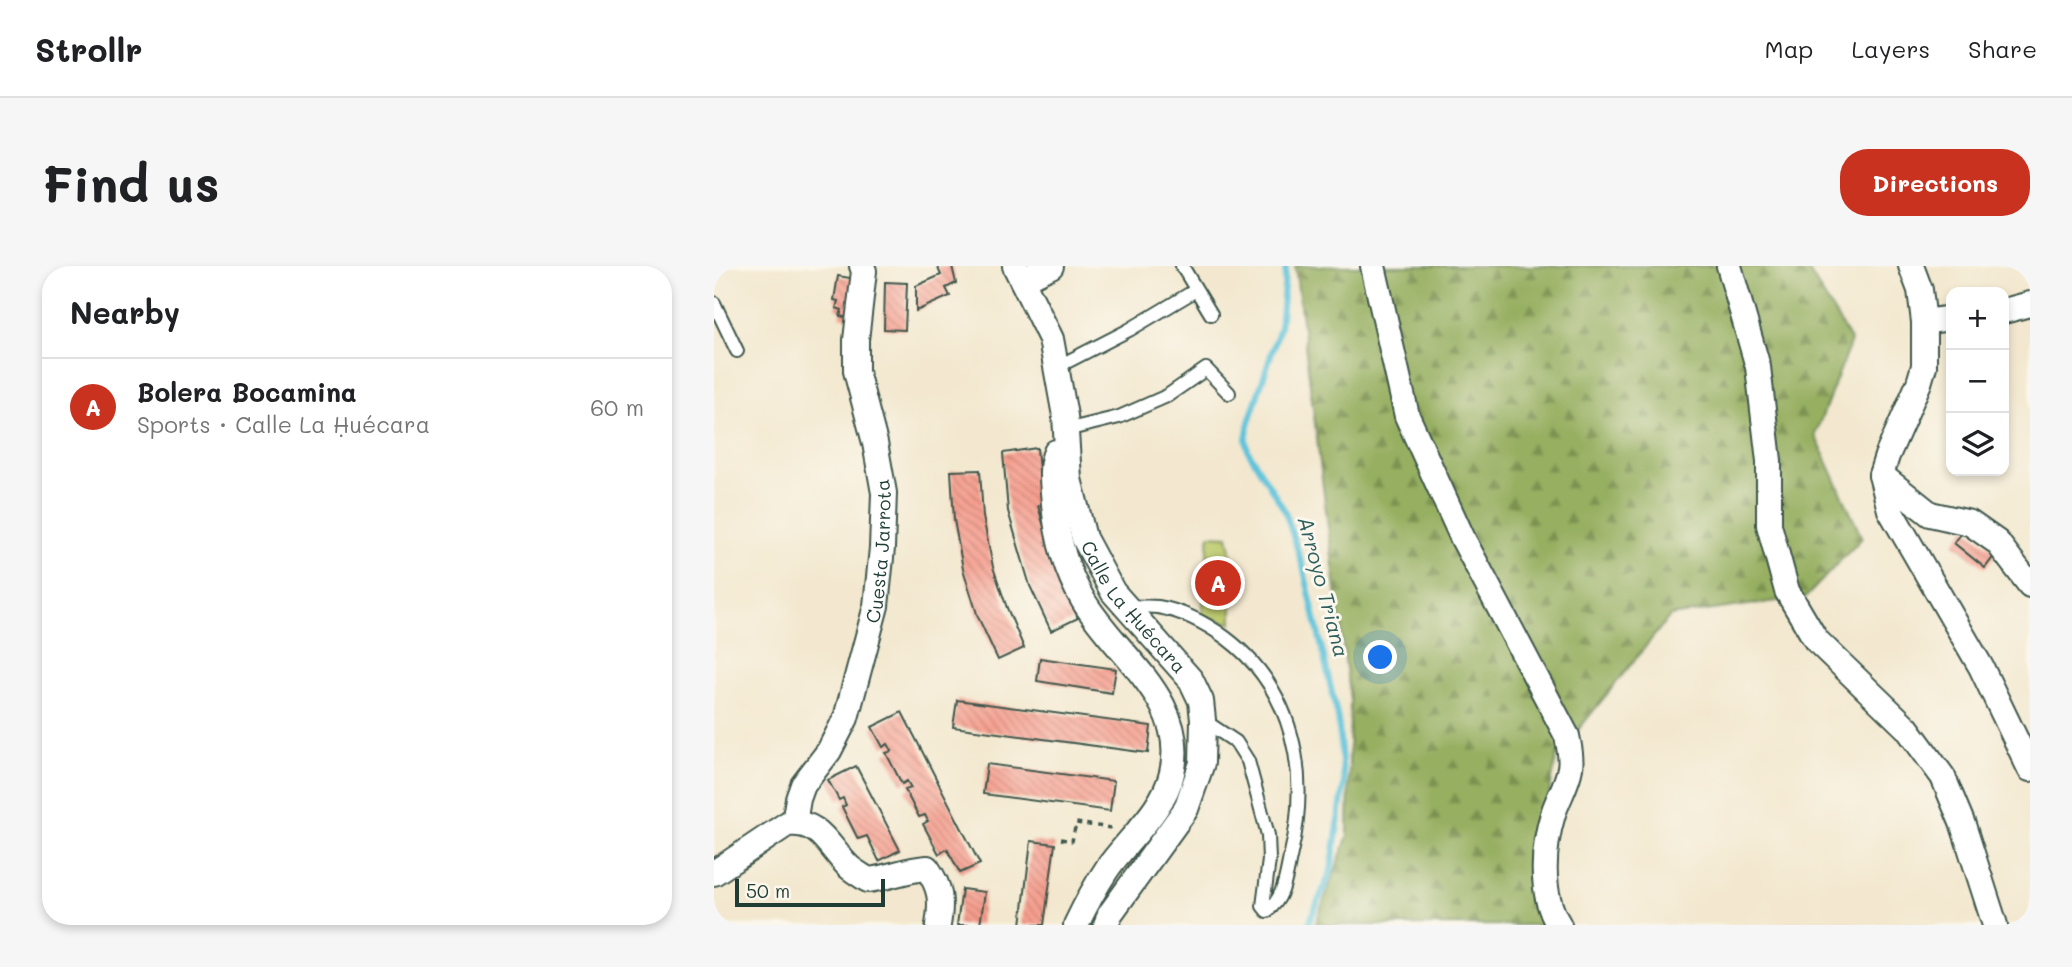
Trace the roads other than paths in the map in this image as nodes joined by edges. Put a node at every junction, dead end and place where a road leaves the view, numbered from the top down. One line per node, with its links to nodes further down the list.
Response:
1 (862, 266): 24 (street, Cuesta Jarrota)
2 (1051, 266): 7 (street)
3 (1182, 266): 8 (lane)
4 (1373, 266): 29 (street)
5 (1729, 266): 30 (street)
6 (1911, 266): 14 (street)
7 (1019, 273): 16 (street, Calle La Ḥuécara)
8 (1196, 290): 12 (lane); 16 (lane)
9 (714, 303): 15 (lane)
10 (2030, 304): 11 (street)
11 (2009, 310)
12 (1211, 314)
13 (1946, 319): 14 (street)
14 (1924, 322): 19 (street)
15 (737, 351)
16 (1057, 367): 18 (street, Calle La Ḥuécara)
17 (1229, 393): 18 (lane)
18 (1066, 430): 21 (street, Calle La Ḥuécara); 27 (street)
19 (1881, 475): 20 (street); 23 (street)
20 (2030, 585)
21 (1126, 607): 22 (street, Calle La Ḥuécara); 22 (lane)
22 (1203, 720): 28 (street, Calle La Ḥuécara)
23 (2030, 769)
24 (794, 823): 25 (street); 26 (street)
25 (714, 873)
26 (938, 925)
27 (1076, 925)
28 (1106, 925)
29 (1559, 925)
30 (1995, 925)

